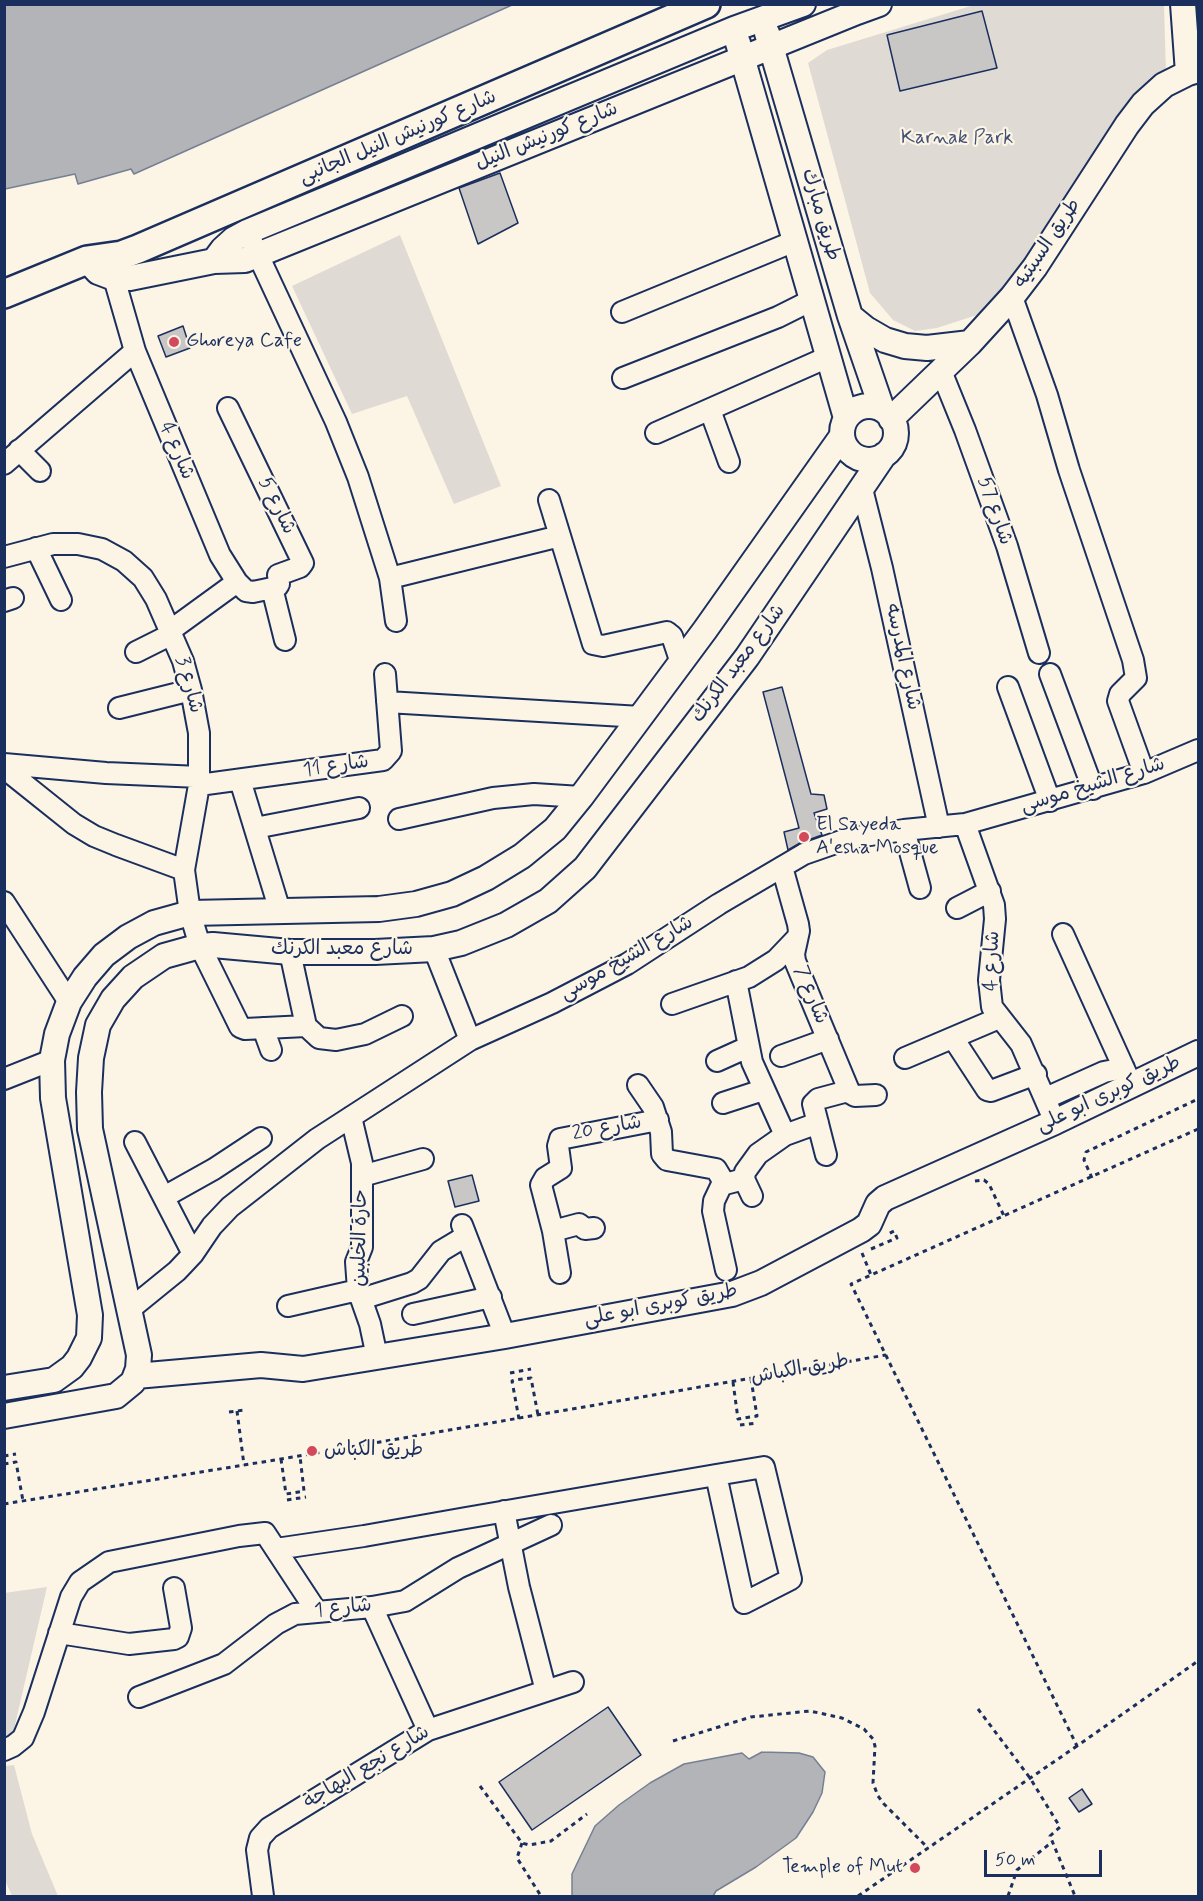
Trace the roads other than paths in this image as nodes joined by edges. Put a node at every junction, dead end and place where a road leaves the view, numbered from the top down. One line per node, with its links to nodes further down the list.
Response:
1 (662, 4): 16 (main road, شارع كورنيش النيل الجانبى)
2 (706, 4): 16 (main road, شارع كورنيش النيل الجانبى)
3 (802, 4): 6 (street, شارع كورنيش النيل)
4 (879, 4): 8 (street, شارع كورنيش النيل)
5 (1183, 4): 10 (street)
6 (763, 19): 7 (street, شارع كورنيش النيل); 8 (street, طريق مبارك)
7 (734, 29): 9 (street, طريق مبارك); 11 (street, شارع كورنيش النيل)
8 (771, 47): 9 (street, شارع كورنيش النيل); 23 (street, طريق مبارك)
9 (742, 58): 12 (street, شارع كورنيش النيل); 14 (street, طريق مبارك)
10 (1193, 72): 20 (street, طريق السبتيه)
11 (412, 164): 12 (street); 13 (street, شارع كورنيش النيل)
12 (423, 187): 15 (street, شارع كورنيش النيل)
13 (247, 232): 15 (street); 17 (street, شارع كورنيش النيل)
14 (795, 241): 21 (street, طريق مبارك); 22 (street)
15 (259, 255): 17 (street, شارع كورنيش النيل); 44 (street)
16 (87, 260): 18 (street); 19 (main road, شارع كورنيش النيل الجانبى)
17 (214, 261): 18 (street, شارع كورنيش النيل)
18 (114, 278): 25 (street, شارع 4)
19 (4, 294)
20 (1012, 297): 24 (street, طريق السبتيه); 63 (street)
21 (812, 300): 26 (street, طريق مبارك); 28 (street)
22 (622, 312)
23 (850, 316): 24 (street); 31 (street, طريق مبارك)
24 (970, 343): 27 (street, طريق السبتيه)
25 (135, 351): 34 (street); 45 (street, شارع 4)
26 (828, 357): 30 (street); 32 (street, طريق مبارك)
27 (941, 371): 31 (street, طريق السبتيه); 52 (street, شارع 57)
28 (623, 378)
29 (228, 408): 46 (street, شارع 5)
30 (710, 410): 33 (street); 36 (street)
31 (886, 414): 32 (street); 35 (street)
32 (844, 427): 35 (street); 53 (street, شارع معبد الكرنك)
33 (656, 433)
34 (19, 450): 37 (street); 38 (street)
35 (884, 455): 39 (street, شارع معبد الكرنك)
36 (729, 462)
37 (4, 464)
38 (40, 471)
39 (862, 489): 72 (street, شارع المدرسه); 86 (street, شارع معبد الكرنك)
40 (549, 500): 41 (street)
41 (560, 536): 44 (street); 53 (street)
42 (36, 548): 43 (street, شارع 3); 47 (street); 49 (street, شارع 3)
43 (4, 557)
44 (390, 578): 48 (street)
45 (237, 582): 46 (street); 49 (street)
46 (273, 588): 50 (street)
47 (61, 600)
48 (396, 621)
49 (172, 632): 51 (street); 57 (street, شارع 3)
50 (285, 640)
51 (136, 652)
52 (1039, 653)
53 (681, 663): 60 (street, شارع معبد الكرنك)
54 (385, 674): 58 (street, شارع 11)
55 (1050, 674): 66 (street)
56 (1008, 687): 68 (street)
57 (191, 690): 59 (street); 65 (street, شارع 3)
58 (387, 702): 60 (street); 64 (street, شارع 11)
59 (119, 708)
60 (641, 717): 67 (street, شارع معبد الكرنك)
61 (1198, 750): 63 (street, شارع الشيخ موسى)
62 (4, 766): 65 (street); 76 (street)
63 (1144, 773): 66 (street, شارع الشيخ موسى)
64 (240, 780): 65 (street, شارع 11); 73 (street)
65 (199, 781): 76 (street, شارع 3)
66 (1093, 789): 68 (street, شارع الشيخ موسى)
67 (582, 797): 70 (street); 81 (street, شارع معبد الكرنك)
68 (1050, 801): 71 (street, شارع الشيخ موسى)
69 (359, 808): 73 (street)
70 (399, 819)
71 (965, 824): 72 (street, شارع الشيخ موسى); 78 (street, شارع 4)
72 (939, 827): 74 (street, شارع الشيخ موسى)
73 (255, 828): 81 (street)
74 (904, 830): 75 (street, شارع الشيخ موسى); 77 (street)
75 (782, 867): 84 (street, شارع 7); 97 (street, شارع الشيخ موسى)
76 (184, 870): 82 (street, شارع 3)
77 (920, 888)
78 (990, 891): 80 (street); 92 (street, شارع 4)
79 (4, 902): 89 (street)
80 (957, 908)
81 (280, 911): 82 (street, شارع معبد الكرنك)
82 (190, 913): 85 (street, شارع 3); 89 (street, شارع معبد الكرنك)
83 (1063, 934): 106 (street)
84 (797, 938): 88 (street); 96 (street, شارع 7)
85 (200, 946): 87 (street, شارع معبد الكرنك); 94 (street, شارع 3); 123 (street, شارع معبد الكرنك)
86 (434, 949): 87 (street, شارع معبد الكرنك); 97 (street)
87 (290, 952): 93 (street)
88 (736, 981): 90 (street); 98 (street)
89 (69, 1002): 103 (street, شارع معبد الكرنك)
90 (672, 1005)
91 (402, 1016): 93 (street)
92 (999, 1018): 95 (street); 105 (street, شارع 4)
93 (306, 1026): 94 (street)
94 (263, 1028): 99 (street)
95 (953, 1038): 102 (street); 105 (street)
96 (828, 1039): 101 (street); 110 (street, شارع 7)
97 (470, 1040): 114 (street, شارع الشيخ موسى)
98 (748, 1047): 104 (street); 109 (street)
99 (271, 1050)
100 (1198, 1053): 106 (street, طريق كوبرى ابو على)
101 (782, 1056)
102 (905, 1058)
103 (52, 1060): 107 (street); 124 (street, شارع معبد الكرنك)
104 (717, 1061)
105 (1036, 1074): 112 (street, شارع 4)
106 (1127, 1076): 112 (street); 116 (street, طريق كوبرى ابو على)
107 (4, 1079)
108 (638, 1085): 115 (street)
109 (763, 1090): 113 (street); 118 (street)
110 (848, 1091): 111 (street); 117 (street)
111 (876, 1095)
112 (1046, 1098): 116 (street, شارع 4)
113 (723, 1103)
114 (351, 1117): 125 (street, حارة الخلبين); 130 (street, شارع الشيخ موسى)
115 (658, 1120): 126 (street); 129 (street, شارع 20)
116 (1055, 1122): 138 (street, طريق كوبرى ابو على)
117 (818, 1123): 118 (street); 121 (street)
118 (785, 1135): 126 (street)
119 (261, 1138): 127 (street)
120 (135, 1142): 127 (street)
121 (826, 1155)
122 (423, 1159): 125 (street)
123 (98, 1167): 124 (street); 136 (street, شارع معبد الكرنك)
124 (66, 1174): 141 (street, شارع معبد الكرنك)
125 (362, 1176): 133 (street, حارة الخلبين)
126 (723, 1182): 131 (street)
127 (164, 1197): 130 (street)
128 (594, 1228): 129 (street)
129 (554, 1231): 132 (street, شارع 20)
130 (193, 1254): 136 (street, شارع الشيخ موسى)
131 (726, 1270)
132 (560, 1273)
133 (360, 1294): 134 (street); 135 (street); 139 (street, حارة الخلبين)
134 (491, 1296): 137 (street); 138 (street)
135 (288, 1306)
136 (129, 1310): 140 (street, شارع معبد الكرنك)
137 (413, 1314)
138 (505, 1336): 139 (street, طريق كوبرى ابو على)
139 (377, 1357): 140 (street, طريق كوبرى ابو على)
140 (136, 1376): 142 (street)
141 (4, 1388)
142 (4, 1416)
143 (716, 1475): 143 (street); 144 (street)
144 (504, 1511): 146 (street); 147 (street)
145 (551, 1525): 146 (street, شارع 1)
146 (510, 1545): 149 (street, شارع 1); 153 (street)
147 (276, 1549): 150 (street); 151 (street)
148 (174, 1588): 151 (street)
149 (372, 1607): 150 (street, شارع 1); 155 (street)
150 (317, 1612): 154 (street, شارع 1)
151 (59, 1633): 156 (street)
152 (573, 1682): 153 (street, شارع نجع البهاجة)
153 (546, 1691): 155 (street, شارع نجع البهاجة)
154 (139, 1696)
155 (428, 1730): 157 (street, شارع نجع البهاجة)
156 (4, 1750)
157 (263, 1896)

